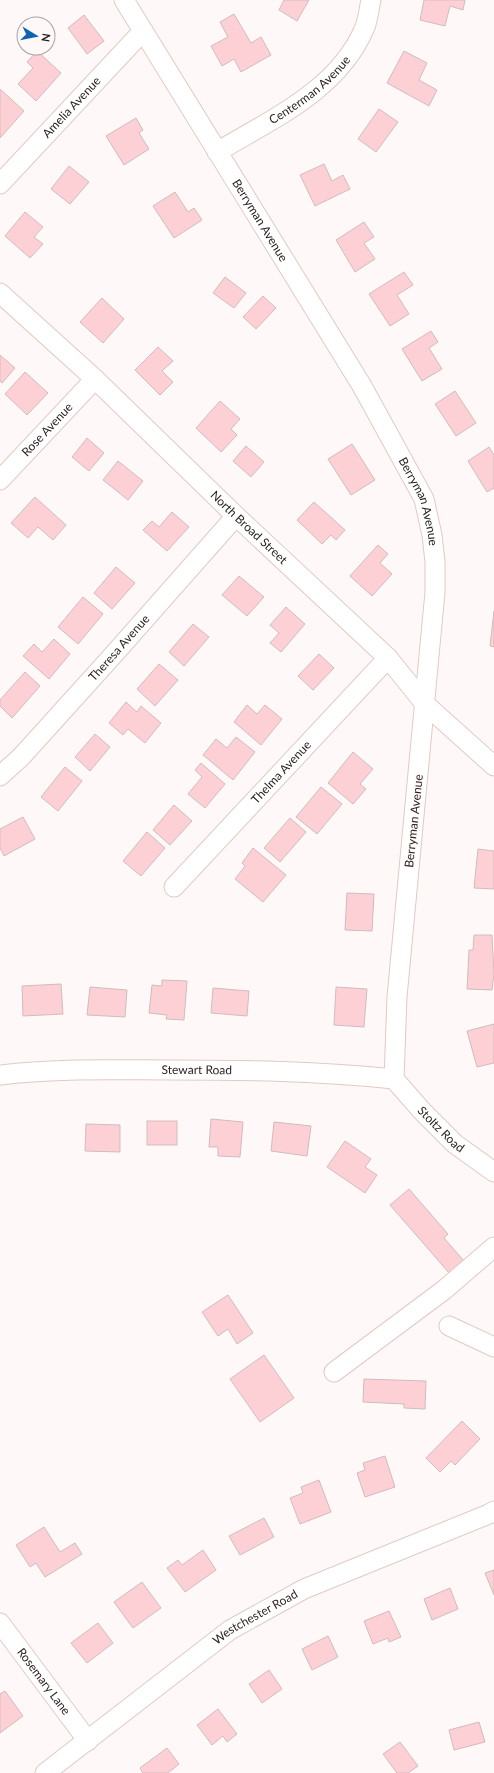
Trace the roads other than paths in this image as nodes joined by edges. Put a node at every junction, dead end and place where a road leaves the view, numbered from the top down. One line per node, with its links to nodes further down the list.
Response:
1 (124, 0): 3 (street, Berryman Avenue)
2 (371, 0): 4 (street, Centerman Avenue)
3 (143, 31): 4 (street, Berryman Avenue); 5 (street, Amelia Avenue)
4 (217, 152): 11 (street, Berryman Avenue)
5 (0, 184)
6 (0, 293): 7 (street, North Broad Street)
7 (95, 379): 8 (street, Rose Avenue); 9 (street, North Broad Street)
8 (0, 480)
9 (236, 516): 10 (street, North Broad Street); 13 (street, Theresa Avenue)
10 (388, 658): 11 (street, North Broad Street); 14 (street, Thelma Avenue)
11 (426, 704): 12 (street, North Broad Street); 16 (street, Berryman Avenue)
12 (494, 766)
13 (0, 776)
14 (174, 887)
15 (0, 1075): 16 (street, Stewart Road)
16 (394, 1079): 17 (street, Stoltz Road)
17 (494, 1172)
18 (494, 1247): 21 (street)
19 (449, 1326): 20 (street)
20 (494, 1347)
21 (334, 1372)
22 (494, 1511): 24 (street, Westchester Road)
23 (0, 1623): 24 (street, Rosemary Lane)
24 (88, 1741): 25 (street, Westchester Road)
25 (45, 1773)

